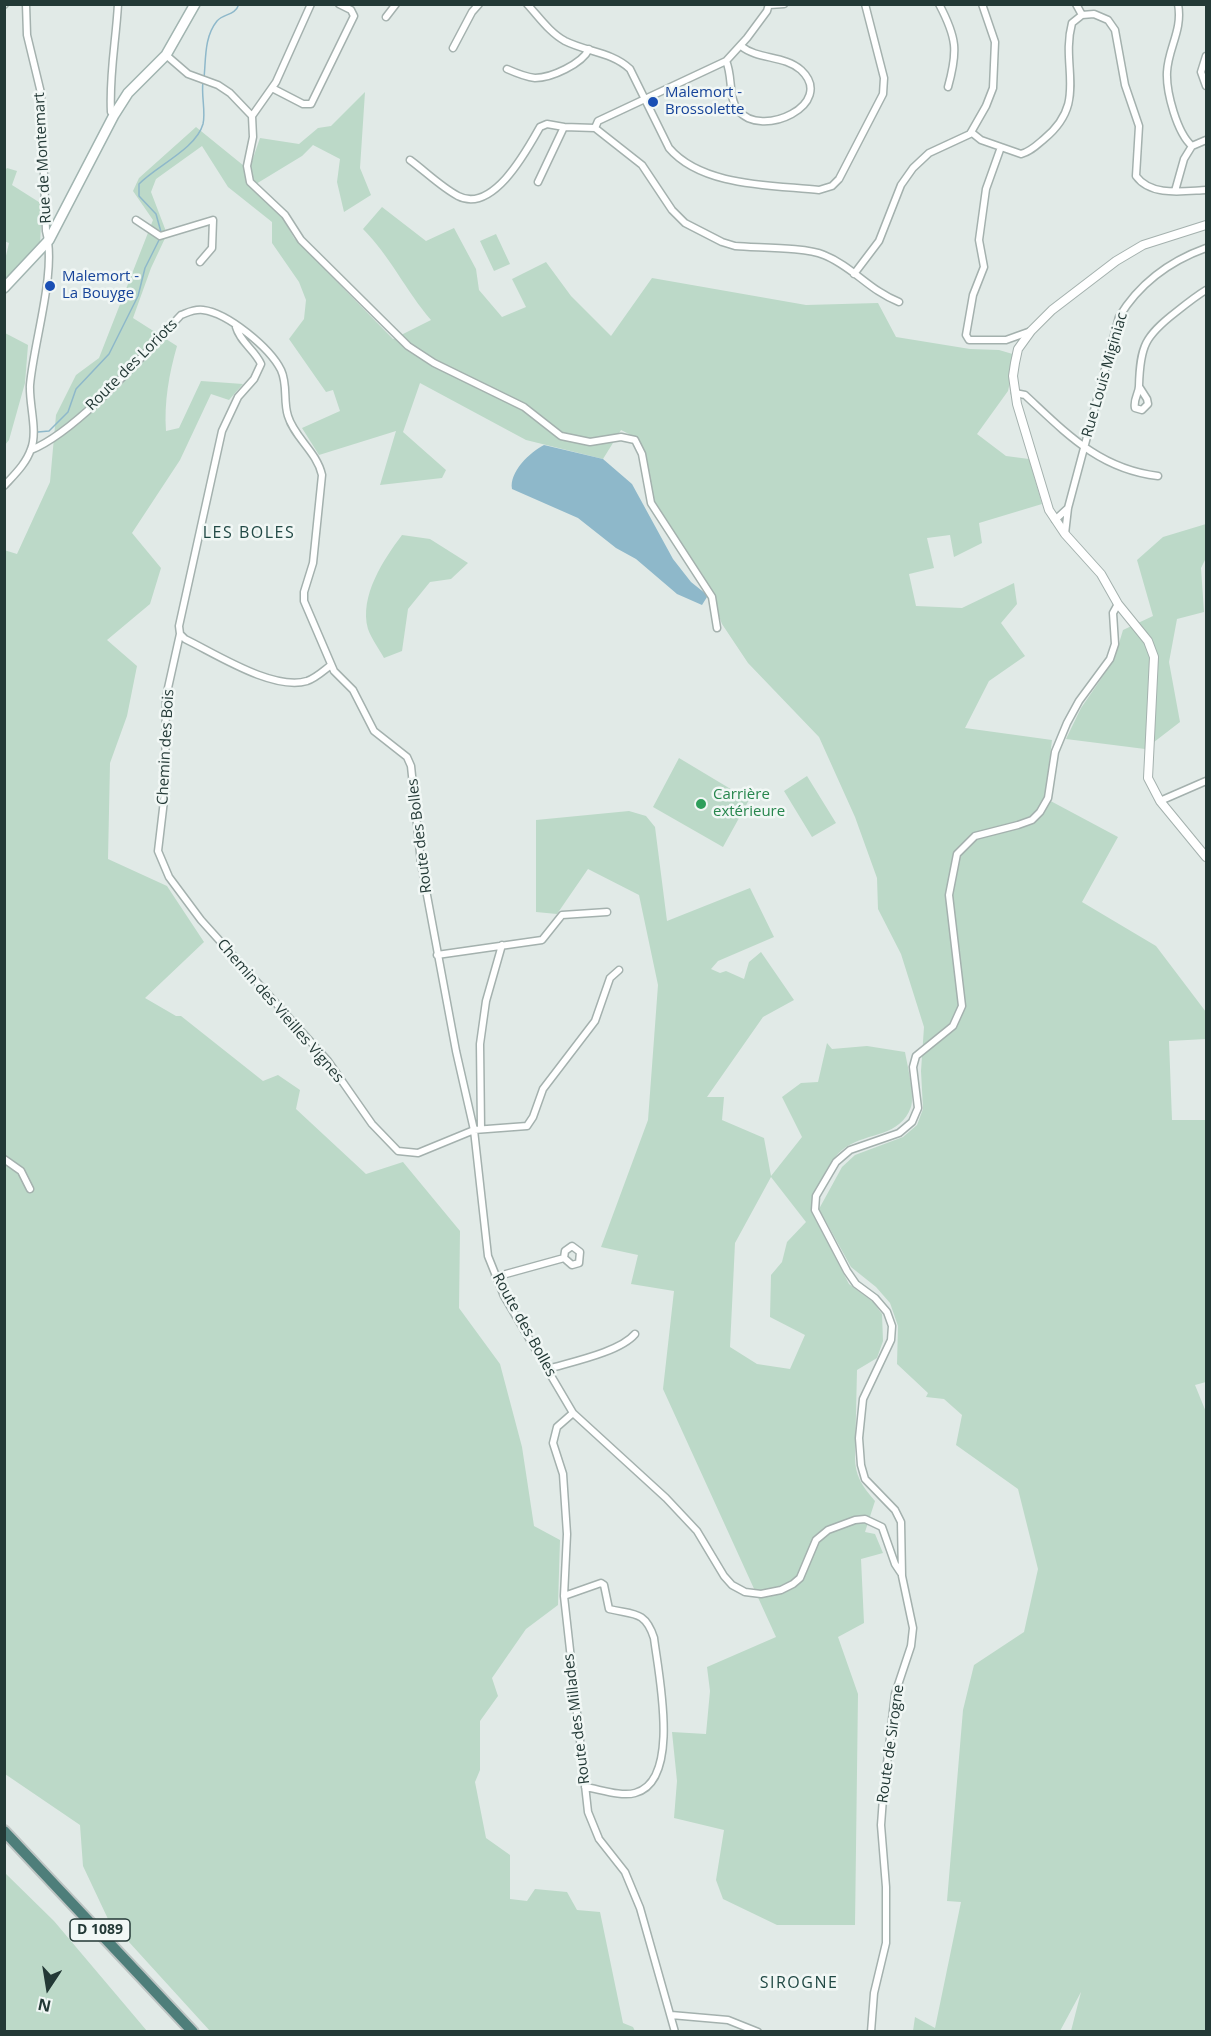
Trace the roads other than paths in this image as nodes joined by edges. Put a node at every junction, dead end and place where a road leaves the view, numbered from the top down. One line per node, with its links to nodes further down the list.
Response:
1 (26, 4): 43 (street, Rue de Montemart)
2 (118, 4): 29 (street)
3 (195, 4): 21 (main road)
4 (311, 4): 27 (street)
5 (339, 4): 27 (street)
6 (396, 4): 17 (street)
7 (479, 4): 19 (street)
8 (527, 4): 20 (street)
9 (784, 4): 15 (street)
10 (865, 4): 28 (street)
11 (939, 4): 26 (street)
12 (982, 4): 33 (street)
13 (1076, 4): 16 (street)
14 (1179, 4): 35 (street)
15 (769, 5): 18 (street)
16 (1082, 15): 36 (street); 40 (street)
17 (386, 17)
18 (741, 46): 23 (street); 23 (street)
19 (453, 48)
20 (589, 49): 24 (street); 28 (street)
21 (166, 55): 29 (main road); 30 (street)
22 (1206, 56): 25 (street)
23 (726, 61): 28 (street)
24 (507, 69)
25 (1206, 86)
26 (948, 87)
27 (272, 88): 30 (street)
28 (645, 100): 32 (street)
29 (114, 115): 43 (main road)
30 (252, 116): 62 (street)
31 (564, 127): 32 (street); 37 (street); 38 (street)
32 (595, 129): 46 (street)
33 (970, 133): 36 (street); 46 (street)
34 (1206, 140): 35 (street)
35 (1192, 146): 40 (street)
36 (1001, 147): 51 (street)
37 (410, 160)
38 (538, 182)
39 (1206, 190): 40 (street)
40 (1175, 191)
41 (136, 220): 45 (street)
42 (1206, 225): 51 (street)
43 (49, 240): 47 (main road); 55 (street, Rue de Montemart)
44 (1206, 248): 54 (street, Rue Louis Miginiac)
45 (200, 262)
46 (854, 274): 49 (street)
47 (4, 288)
48 (1206, 290): 52 (street)
49 (899, 302)
50 (236, 327): 55 (street, Route des Loriots); 63 (street, Chemin des Bois); 64 (street, Route des Loriots)
51 (1030, 331): 53 (street)
52 (1140, 388)
53 (1015, 393): 54 (street); 59 (street)
54 (1084, 448): 56 (street); 58 (street, Rue Louis Miginiac)
55 (31, 450): 57 (street)
56 (1158, 476)
57 (4, 486)
58 (1068, 508): 59 (street); 60 (street, Rue Louis Miginiac)
59 (1055, 519): 60 (street)
60 (1065, 534): 61 (street)
61 (1118, 604): 67 (street); 82 (street, Route de Sirogne)
62 (717, 628)
63 (180, 634): 64 (street); 70 (street, Chemin des Bois)
64 (331, 665): 65 (street, Route des Loriots)
65 (411, 766): 72 (street, Route des Bolles)
66 (1206, 781): 67 (street)
67 (1160, 801): 68 (street)
68 (1206, 857)
69 (607, 912): 71 (street)
70 (201, 920): 74 (street, Chemin des Vieilles Vignes)
71 (502, 945): 72 (street); 74 (street)
72 (437, 955): 74 (street, Route des Bolles)
73 (619, 970): 74 (street, Chemin des Vieilles Vignes)
74 (478, 1130): 78 (street, Route des Bolles)
75 (4, 1159): 76 (street)
76 (30, 1189)
77 (564, 1258): 78 (street)
78 (495, 1277): 80 (street, Route des Bolles)
79 (635, 1334): 80 (street)
80 (548, 1369): 81 (street, Route des Bolles)
81 (573, 1413): 82 (street, Route des Bolles); 83 (street, Route des Millades)
82 (902, 1573): 90 (street, Route de Sirogne)
83 (564, 1596): 84 (street, Route des Millades); 84 (street)
84 (585, 1787): 86 (street, Route des Millades)
85 (4, 1831): 87 (highway, D 1089)
86 (671, 2015): 88 (street, Route des Millades); 89 (street)
87 (193, 2031)
88 (675, 2031)
89 (758, 2031)
90 (870, 2031)

